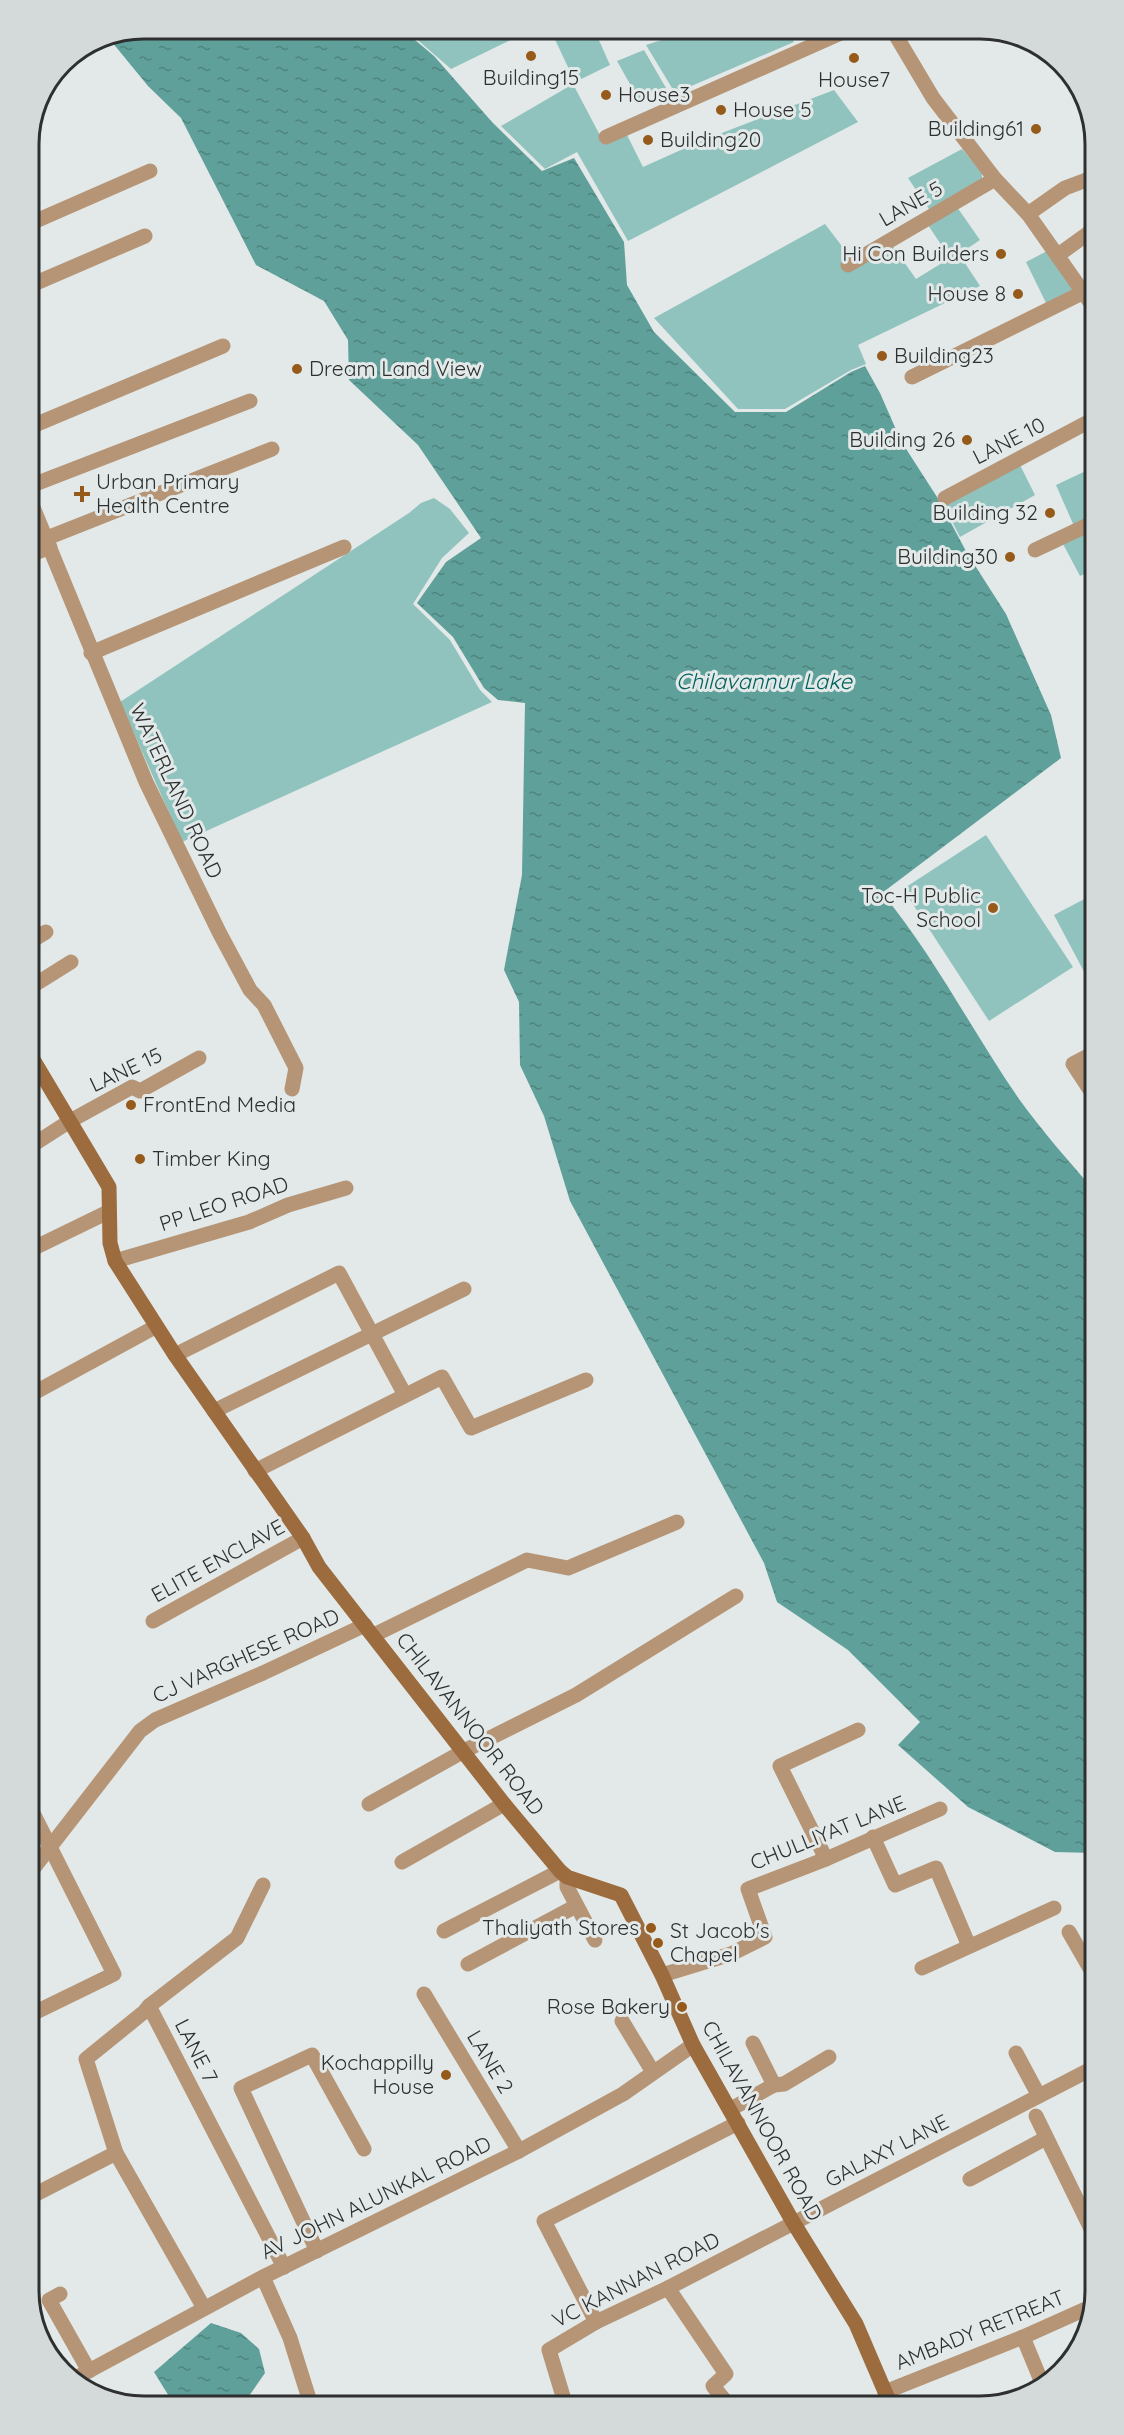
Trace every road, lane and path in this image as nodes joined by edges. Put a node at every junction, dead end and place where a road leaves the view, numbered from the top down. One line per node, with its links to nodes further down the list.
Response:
1 (827, 39): 3 (street)
2 (899, 39): 5 (street)
3 (606, 137)
4 (150, 171): 8 (street)
5 (995, 179): 7 (street); 12 (street, LANE 5)
6 (1085, 180): 7 (street)
7 (1028, 214): 11 (street)
8 (39, 220)
9 (145, 236): 13 (street)
10 (1085, 236): 11 (street)
11 (1058, 255): 14 (street)
12 (848, 265)
13 (39, 282)
14 (1085, 294)
15 (1085, 298): 17 (street)
16 (223, 345): 19 (street)
17 (912, 376)
18 (250, 401): 22 (street)
19 (39, 423)
20 (1085, 424): 23 (street, LANE 10)
21 (272, 449): 26 (street)
22 (39, 483)
23 (945, 498)
24 (39, 522): 26 (street, WATERLAND ROAD)
25 (1085, 526): 29 (street)
26 (48, 543): 28 (street); 30 (street, WATERLAND ROAD)
27 (344, 547): 30 (street)
28 (39, 549)
29 (1035, 550)
30 (91, 653): 39 (street, WATERLAND ROAD)
31 (46, 932): 32 (street)
32 (39, 936)
33 (71, 962): 34 (street)
34 (39, 982)
35 (199, 1058): 40 (street, LANE 15)
36 (1085, 1058): 38 (street)
37 (39, 1069): 40 (street, CHILAVANNOOR ROAD)
38 (1085, 1083)
39 (291, 1089)
40 (70, 1121): 41 (street, LANE 15); 43 (street, CHILAVANNOOR ROAD)
41 (39, 1141)
42 (346, 1188): 45 (street, PP LEO ROAD)
43 (108, 1212): 44 (street); 45 (street, CHILAVANNOOR ROAD)
44 (39, 1246)
45 (115, 1261): 47 (street, CHILAVANNOOR ROAD)
46 (464, 1289): 48 (street)
47 (155, 1327): 49 (street, CHILAVANNOOR ROAD); 51 (street)
48 (371, 1332): 49 (street); 52 (street); 53 (street)
49 (175, 1355): 53 (street, CHILAVANNOOR ROAD)
50 (586, 1380): 52 (street)
51 (39, 1390)
52 (405, 1395): 54 (street)
53 (214, 1411): 54 (street, CHILAVANNOOR ROAD)
54 (255, 1471): 56 (street, CHILAVANNOOR ROAD)
55 (677, 1521): 59 (street, CJ VARGHESE ROAD)
56 (303, 1538): 58 (street, ELITE ENCLAVE); 59 (street, CHILAVANNOOR ROAD)
57 (736, 1596): 61 (street)
58 (153, 1621)
59 (369, 1630): 61 (street, CHILAVANNOOR ROAD); 67 (street, CJ VARGHESE ROAD)
60 (858, 1730): 68 (street)
61 (464, 1751): 62 (street); 63 (street, CHILAVANNOOR ROAD)
62 (369, 1804)
63 (504, 1804): 70 (street); 71 (street, CHILAVANNOOR ROAD)
64 (940, 1809): 66 (street, CHULLIYAT LANE)
65 (39, 1825): 67 (street)
66 (873, 1837): 68 (street, CHULLIYAT LANE); 78 (street)
67 (51, 1847): 69 (street, CJ VARGHESE ROAD); 85 (street)
68 (826, 1858): 82 (street, CHULLIYAT LANE)
69 (39, 1862)
70 (402, 1862)
71 (563, 1874): 73 (street); 75 (street); 82 (street, CHILAVANNOOR ROAD)
72 (263, 1885): 84 (street, LANE 7)
73 (576, 1906): 77 (street); 80 (street)
74 (1054, 1908): 78 (street)
75 (444, 1931)
76 (1069, 1932): 79 (street)
77 (595, 1941)
78 (969, 1946): 81 (street)
79 (1085, 1960)
80 (468, 1964)
81 (921, 1968)
82 (662, 1975): 88 (street, CHILAVANNOOR ROAD)
83 (424, 1994): 100 (street, LANE 2)
84 (149, 2006): 101 (street); 107 (street, LANE 7)
85 (39, 2011)
86 (621, 2021): 91 (street)
87 (753, 2043): 93 (street)
88 (693, 2045): 91 (street, AV JOHN ALUNKAL ROAD); 95 (street, CHILAVANNOOR ROAD)
89 (1016, 2053): 94 (street)
90 (829, 2057): 93 (street)
91 (654, 2072): 100 (street, AV JOHN ALUNKAL ROAD)
92 (1085, 2072): 94 (street, GALAXY LANE)
93 (774, 2085): 95 (street)
94 (1039, 2096): 105 (street, GALAXY LANE)
95 (734, 2116): 105 (street, CHILAVANNOOR ROAD); 113 (street)
96 (1036, 2116): 98 (street)
97 (104, 2131): 101 (street)
98 (1046, 2138): 102 (street); 104 (street)
99 (364, 2149): 106 (street)
100 (519, 2151): 106 (street, AV JOHN ALUNKAL ROAD)
101 (116, 2153): 103 (street); 111 (street)
102 (970, 2179)
103 (39, 2192)
104 (1085, 2217)
105 (793, 2222): 109 (street, VC KANNAN ROAD); 121 (street, CHILAVANNOOR ROAD)
106 (317, 2251): 107 (street, AV JOHN ALUNKAL ROAD)
107 (284, 2267): 108 (street, AV JOHN ALUNKAL ROAD)
108 (263, 2277): 111 (street, AV JOHN ALUNKAL ROAD); 118 (street)
109 (668, 2288): 113 (street, VC KANNAN ROAD); 120 (street)
110 (60, 2295): 115 (street)
111 (204, 2308): 115 (street, AV JOHN ALUNKAL ROAD)
112 (1083, 2310): 114 (street, AMBADY RETREAT)
113 (596, 2322): 119 (street, VC KANNAN ROAD)
114 (1023, 2337): 117 (street); 121 (street, AMBADY RETREAT)
115 (89, 2370): 116 (street, AV JOHN ALUNKAL ROAD)
116 (81, 2375)
117 (1040, 2377)
118 (308, 2396)
119 (563, 2396)
120 (721, 2396)
121 (887, 2396)

